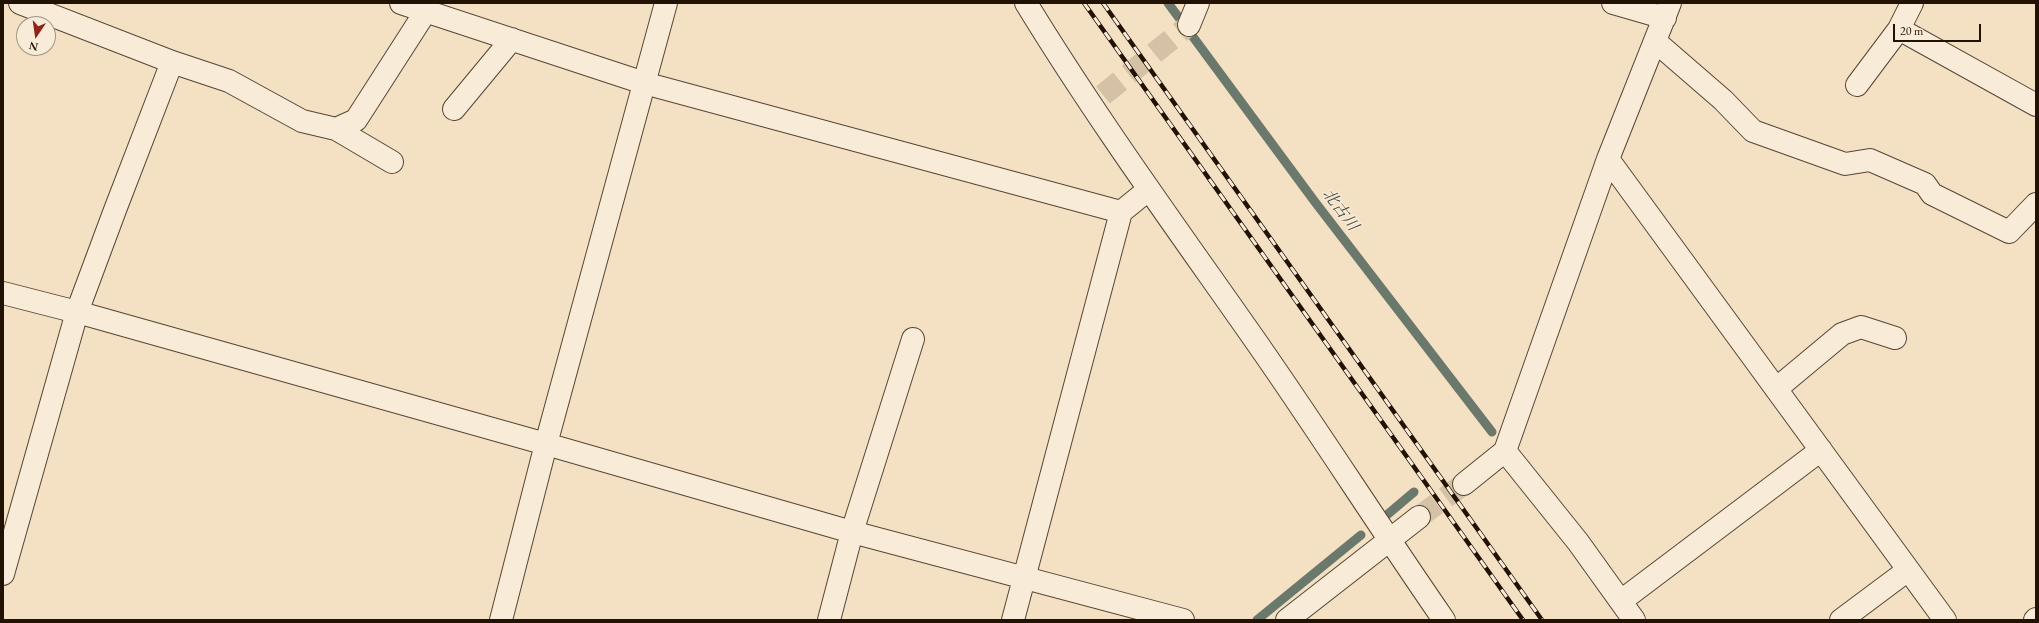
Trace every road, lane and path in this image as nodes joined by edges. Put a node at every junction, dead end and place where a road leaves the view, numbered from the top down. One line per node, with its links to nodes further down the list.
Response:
1 (401, 3): 9 (street)
2 (666, 3): 15 (street)
3 (1026, 3): 22 (street)
4 (1198, 3): 10 (street)
5 (1613, 3): 8 (street)
6 (1912, 3): 11 (street)
7 (34, 5): 14 (street)
8 (1668, 10): 13 (street)
9 (426, 11): 12 (street); 19 (street)
10 (1189, 25)
11 (1899, 29): 16 (street); 17 (street)
12 (512, 39): 15 (street); 18 (street)
13 (1656, 42): 20 (street); 23 (street)
14 (172, 62): 19 (street); 26 (street)
15 (644, 83): 24 (street); 30 (street)
16 (1857, 85)
17 (2036, 105)
18 (454, 109)
19 (336, 129): 21 (street)
20 (1608, 159): 29 (street); 32 (street)
21 (392, 162)
22 (1148, 190): 24 (street); 36 (street)
23 (2036, 204)
24 (1121, 212): 39 (street)
25 (3, 294): 26 (street)
26 (77, 312): 30 (street); 38 (street)
27 (1895, 338): 29 (street)
28 (913, 339): 35 (street)
29 (1776, 389): 31 (street)
30 (546, 444): 35 (street); 41 (street)
31 (1821, 450): 37 (street); 40 (street)
32 (1505, 451): 33 (street); 40 (street)
33 (1464, 484)
34 (1419, 517): 36 (street)
35 (852, 532): 39 (street); 42 (street)
36 (1389, 541): 45 (street); 46 (street)
37 (1908, 570): 48 (street); 49 (street)
38 (3, 574)
39 (1024, 577): 43 (street); 44 (street)
40 (1621, 601): 47 (street)
41 (500, 620)
42 (829, 620)
43 (1013, 620)
44 (1183, 620)
45 (1287, 620)
46 (1444, 620)
47 (1634, 620)
48 (1841, 620)
49 (1945, 620)

